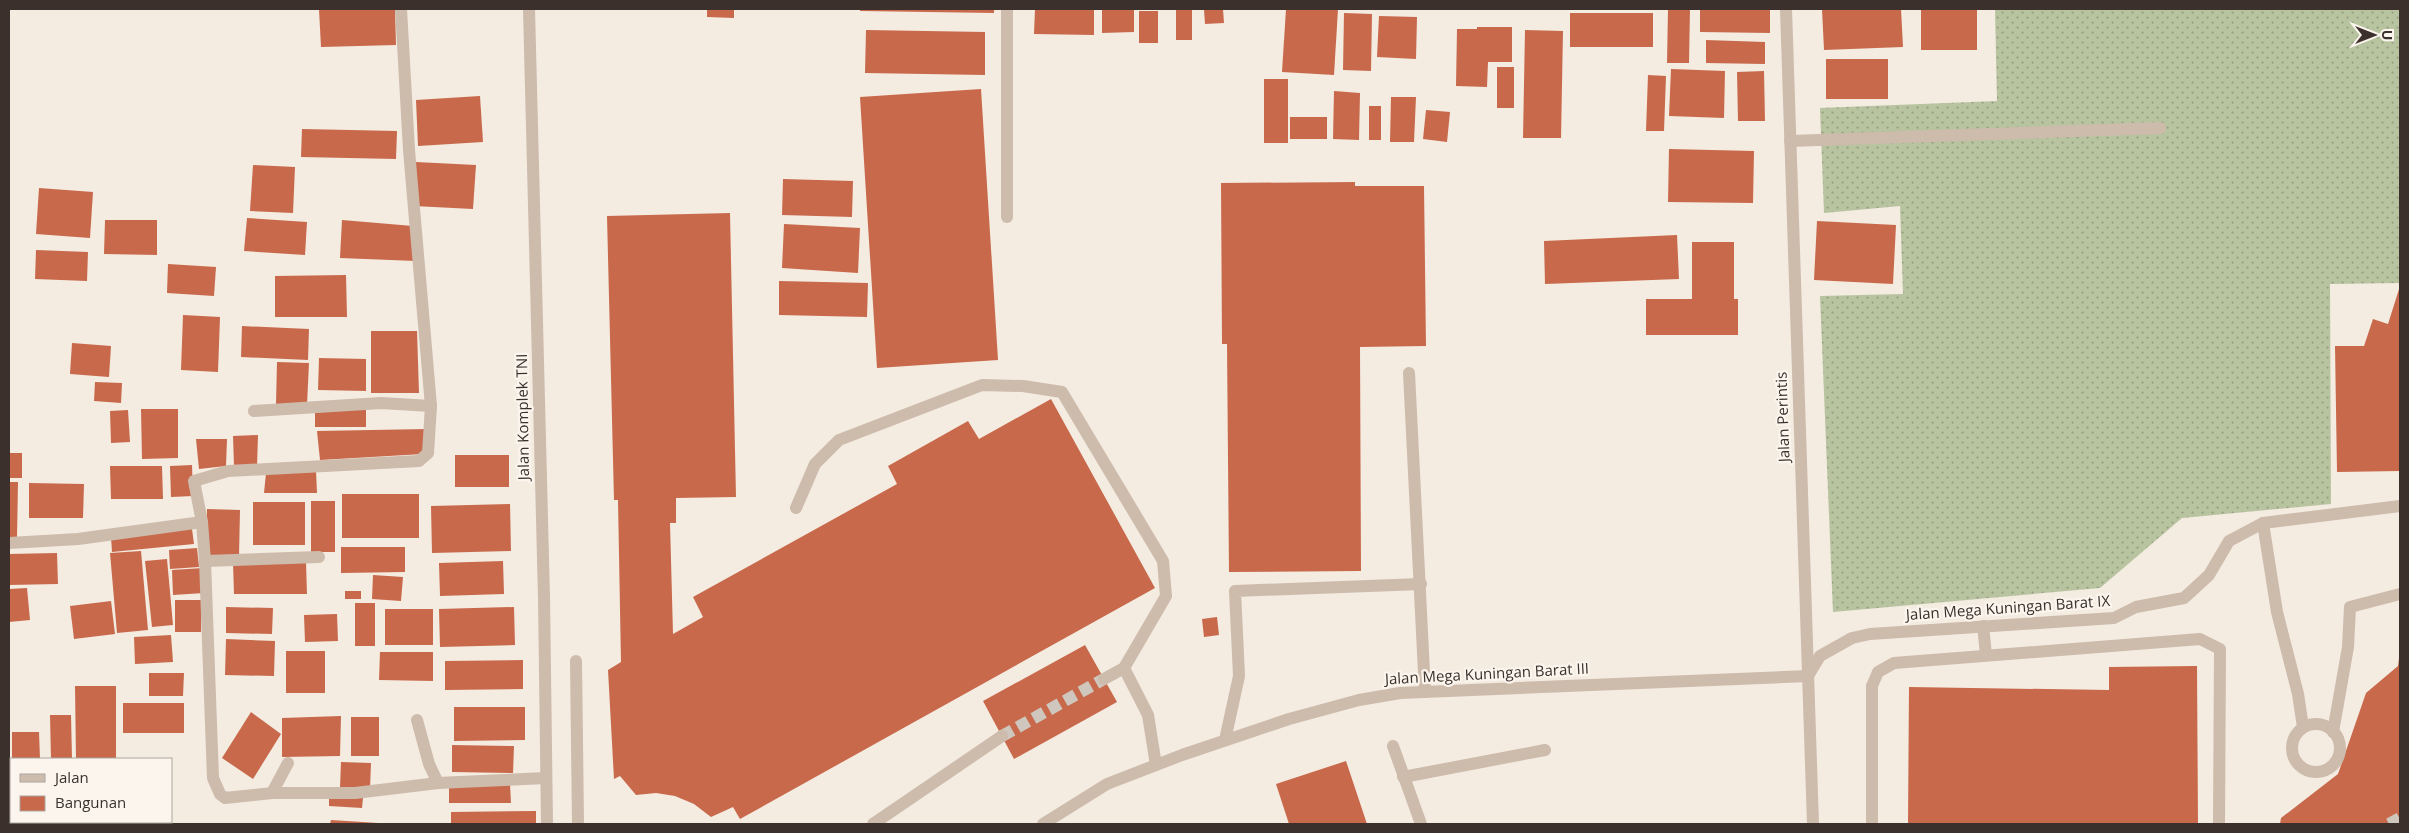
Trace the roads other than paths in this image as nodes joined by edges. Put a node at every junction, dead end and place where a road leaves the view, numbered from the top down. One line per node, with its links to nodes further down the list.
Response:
1 (401, 9): 9 (street)
2 (529, 9): 39 (street, Jalan Komplek TNI)
3 (1007, 9): 7 (street)
4 (1786, 9): 6 (street, Jalan Perintis)
5 (2160, 128): 6 (street)
6 (1790, 141): 24 (street, Jalan Perintis)
7 (1007, 217)
8 (1409, 373): 18 (street)
9 (431, 406): 10 (street); 13 (street)
10 (254, 411)
11 (2400, 506): 14 (street, Jalan Mega Kuningan Barat IX)
12 (796, 508): 23 (street)
13 (202, 522): 15 (street); 17 (street)
14 (2263, 523): 20 (street, Jalan Mega Kuningan Barat IX); 30 (street)
15 (9, 543)
16 (319, 557): 17 (street)
17 (205, 561): 41 (street)
18 (1421, 584): 27 (street); 33 (street)
19 (2400, 594): 26 (street)
20 (1983, 626): 21 (street); 24 (street, Jalan Mega Kuningan Barat IX)
21 (1986, 656): 48 (street); 49 (street)
22 (576, 661): 43 (street)
23 (1124, 668): 25 (street); 37 (street)
24 (1808, 676): 27 (street, Jalan Mega Kuningan Barat III); 47 (street, Jalan Perintis)
25 (1104, 679)
26 (2341, 690): 29 (street); 31 (street)
27 (1425, 692): 33 (street, Jalan Mega Kuningan Barat III)
28 (417, 720): 40 (street)
29 (2322, 725): 30 (street); 31 (street)
30 (2304, 727): 31 (street)
31 (2333, 732)
32 (1002, 736): 44 (street)
33 (1225, 740): 37 (street, Jalan Mega Kuningan Barat III)
34 (1393, 746): 38 (street)
35 (1545, 750): 38 (street)
36 (288, 763): 41 (street)
37 (1156, 765): 45 (street, Jalan Mega Kuningan Barat III)
38 (1403, 777): 46 (street)
39 (546, 778): 40 (street); 42 (street, Jalan Komplek TNI)
40 (438, 784): 41 (street)
41 (272, 793)
42 (547, 824)
43 (578, 824)
44 (873, 824)
45 (1043, 824)
46 (1421, 824)
47 (1813, 824)
48 (1872, 824)
49 (2219, 824)

